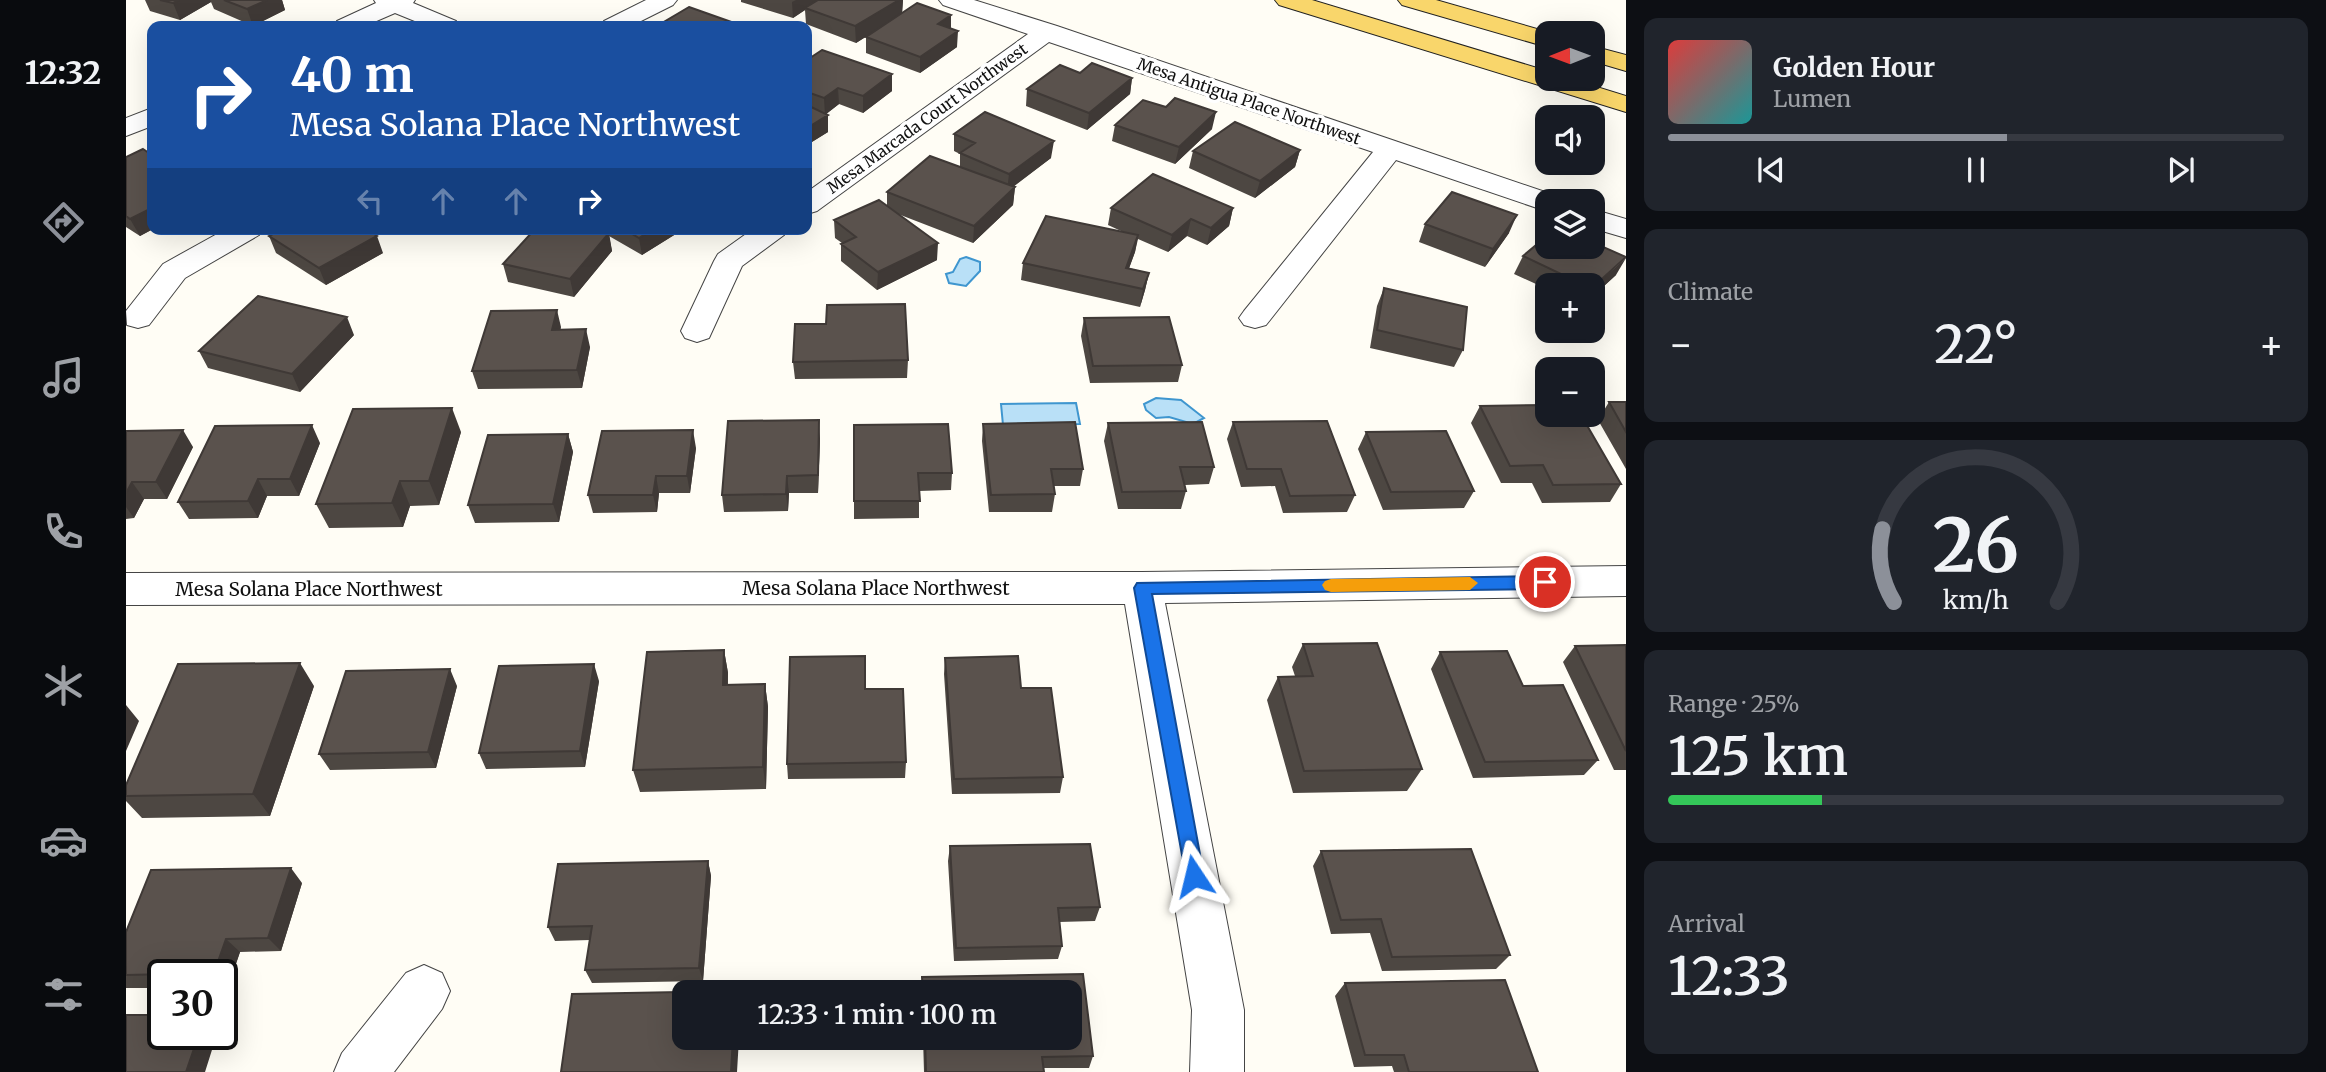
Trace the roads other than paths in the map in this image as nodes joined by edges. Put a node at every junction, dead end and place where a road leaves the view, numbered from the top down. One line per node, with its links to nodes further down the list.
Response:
1 (665, 0): 8 (street)
2 (951, 0): 9 (street, Mesa Antigua Place Northwest)
3 (1287, 0): 13 (main road)
4 (1410, 0): 10 (main road)
5 (395, 1): 6 (street); 7 (street)
6 (356, 21)
7 (437, 21)
8 (623, 21)
9 (1048, 31): 16 (street, Mesa Antigua Place Northwest); 18 (street, Mesa Marcada Court Northwest)
10 (1535, 36)
11 (1605, 56): 12 (main road)
12 (1626, 62)
13 (1626, 104)
14 (147, 118): 15 (street)
15 (126, 128)
16 (1390, 150): 17 (street, Mesa Antigua Place Northwest); 24 (street)
17 (1535, 198)
18 (812, 201)
19 (1605, 222): 20 (street)
20 (1626, 229)
21 (237, 235): 23 (street)
22 (765, 235): 25 (street)
23 (138, 318)
24 (1255, 318)
25 (697, 331)
26 (1626, 581): 27 (street, Mesa Solana Place Northwest)
27 (1142, 588): 28 (street, Mesa Solana Place Northwest); 31 (street)
28 (126, 589)
29 (424, 990): 30 (street)
30 (361, 1072)
31 (1216, 1072)

